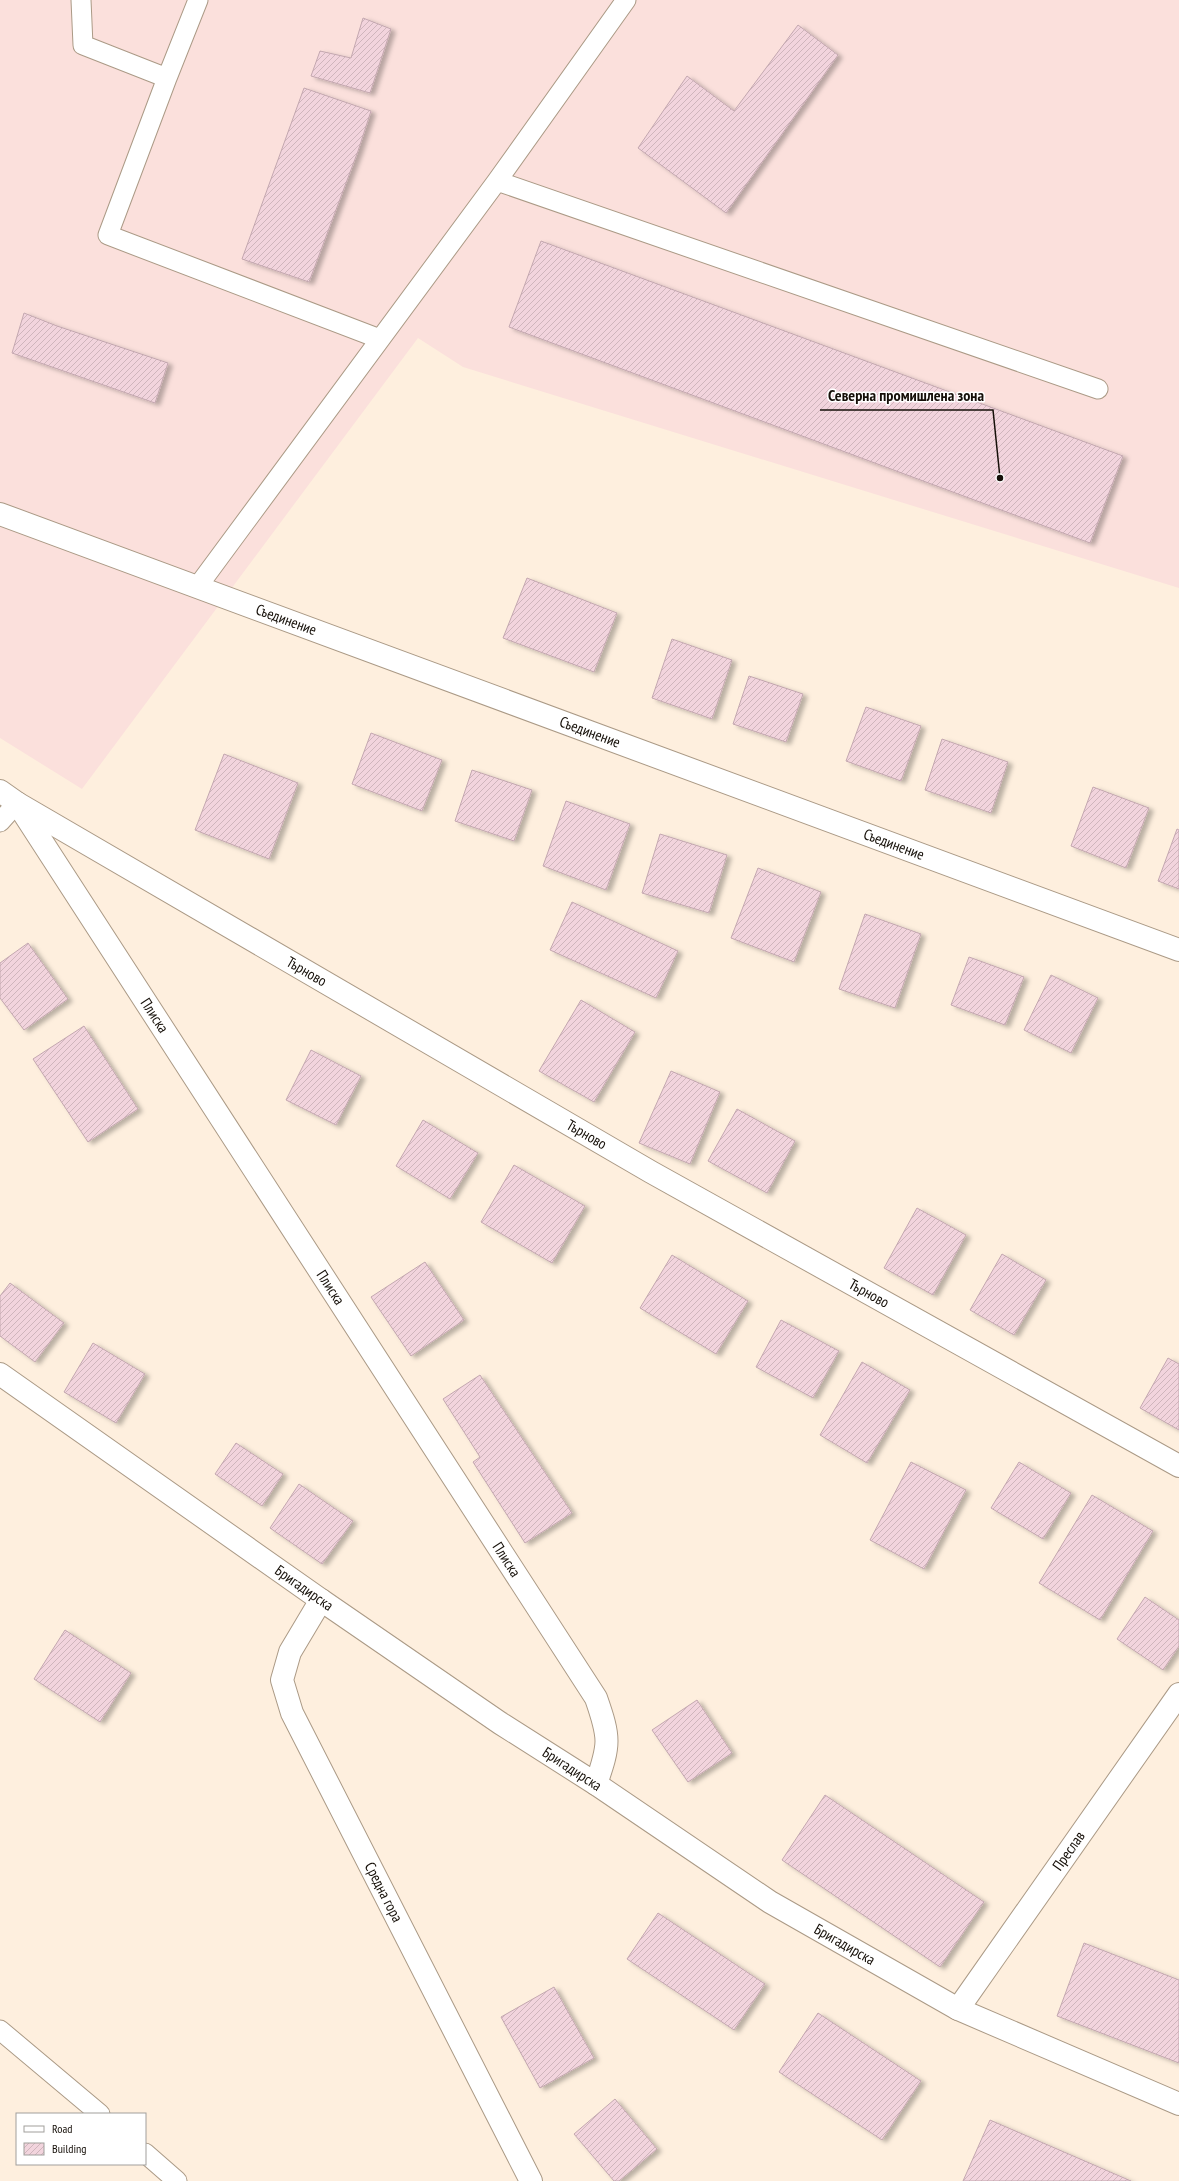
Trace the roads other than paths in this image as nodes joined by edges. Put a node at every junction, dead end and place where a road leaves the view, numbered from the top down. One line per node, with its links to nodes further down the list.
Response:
1 (81, 0): 4 (lane)
2 (198, 0): 4 (lane)
3 (626, 0): 5 (lane)
4 (167, 78): 6 (lane)
5 (497, 181): 6 (lane); 7 (lane)
6 (380, 339): 9 (lane)
7 (1098, 389)
8 (0, 514): 9 (street, Съединение)
9 (198, 586): 12 (street, Съединение)
10 (8, 797): 11 (lane); 14 (street, Търново); 17 (street, Плиска)
11 (0, 822)
12 (1179, 950)
13 (0, 1374): 15 (street, Бригадирска)
14 (1179, 1466)
15 (321, 1600): 17 (street, Бригадирска); 23 (street, Средна гора)
16 (1179, 1694): 18 (street, Преслав)
17 (596, 1784): 18 (street, Бригадирска)
18 (958, 2009): 20 (street, Бригадирска)
19 (0, 2030): 21 (lane)
20 (1179, 2104)
21 (99, 2113)
22 (146, 2154): 24 (lane)
23 (531, 2180)
24 (177, 2181)

